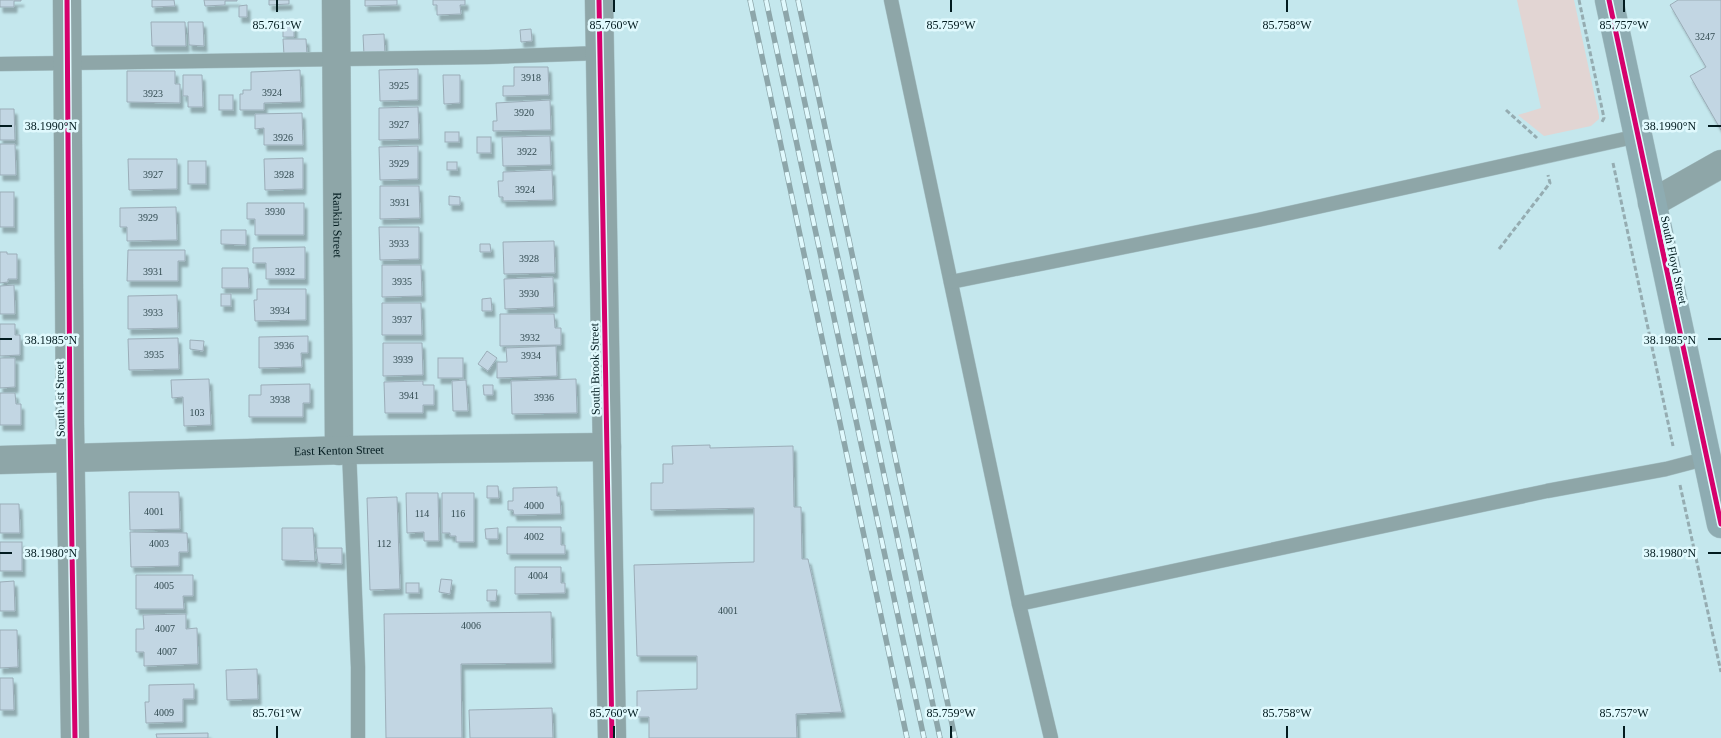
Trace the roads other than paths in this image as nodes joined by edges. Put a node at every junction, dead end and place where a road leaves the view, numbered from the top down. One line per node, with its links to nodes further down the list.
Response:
1 (67, 0): 8 (street, South 1st Street)
2 (336, 0): 7 (street, Rankin Street)
3 (599, 0): 6 (street, South Brook Street)
4 (891, 0): 13 (lane)
5 (1609, 0): 10 (street, South Floyd Street)
6 (600, 53): 7 (lane); 14 (street, South Brook Street)
7 (336, 58): 8 (lane); 15 (street, Rankin Street)
8 (68, 62): 9 (lane); 17 (street, South 1st Street)
9 (0, 64)
10 (1638, 136): 12 (street, South Floyd Street); 13 (lane)
11 (1721, 164): 12 (street)
12 (1652, 203): 16 (street, South Floyd Street)
13 (951, 282): 20 (lane)
14 (607, 447): 15 (street, East Kenton Street); 23 (street, South Brook Street)
15 (344, 450): 17 (street, East Kenton Street); 22 (lane)
16 (1708, 458): 19 (street, South Floyd Street); 20 (lane)
17 (71, 459): 18 (street, East Kenton Street); 21 (street, South 1st Street)
18 (0, 460)
19 (1721, 524)
20 (1019, 604): 24 (lane)
21 (75, 738)
22 (358, 738)
23 (612, 738)
24 (1051, 738)

